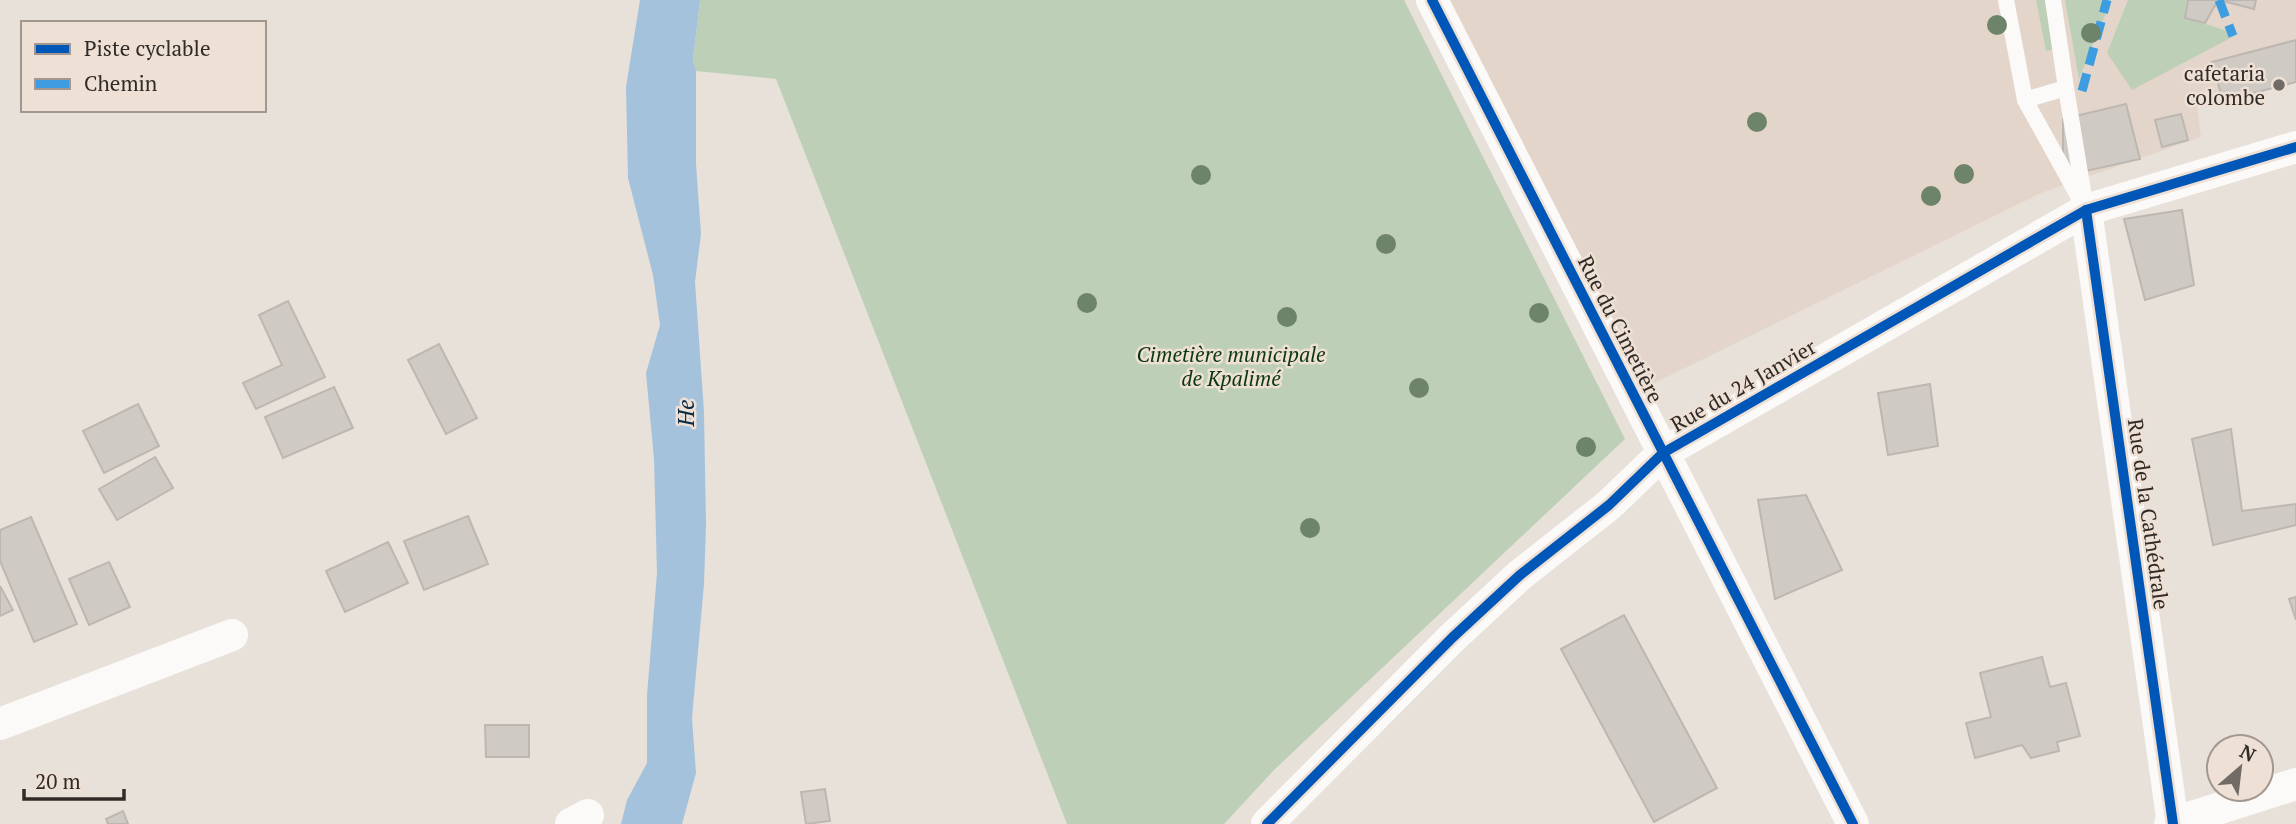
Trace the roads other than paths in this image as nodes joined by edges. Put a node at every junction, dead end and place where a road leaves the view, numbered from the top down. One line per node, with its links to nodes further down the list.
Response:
1 (1432, 0): 8 (street, Rue du Cimetière)
2 (2006, 0): 5 (lane)
3 (2053, 0): 4 (lane)
4 (2066, 88): 5 (lane); 7 (lane)
5 (2025, 100): 7 (lane)
6 (2296, 147): 7 (street, Rue du 24 Janvier)
7 (2086, 210): 8 (street, Rue du 24 Janvier); 14 (street, Rue de la Cathédrale)
8 (1663, 453): 12 (street, Rue du 24 Janvier); 13 (street, Rue du Cimetière)
9 (232, 635): 10 (street)
10 (0, 724)
11 (2296, 784): 14 (street)
12 (1283, 818)
13 (1853, 824)
14 (2172, 824)

